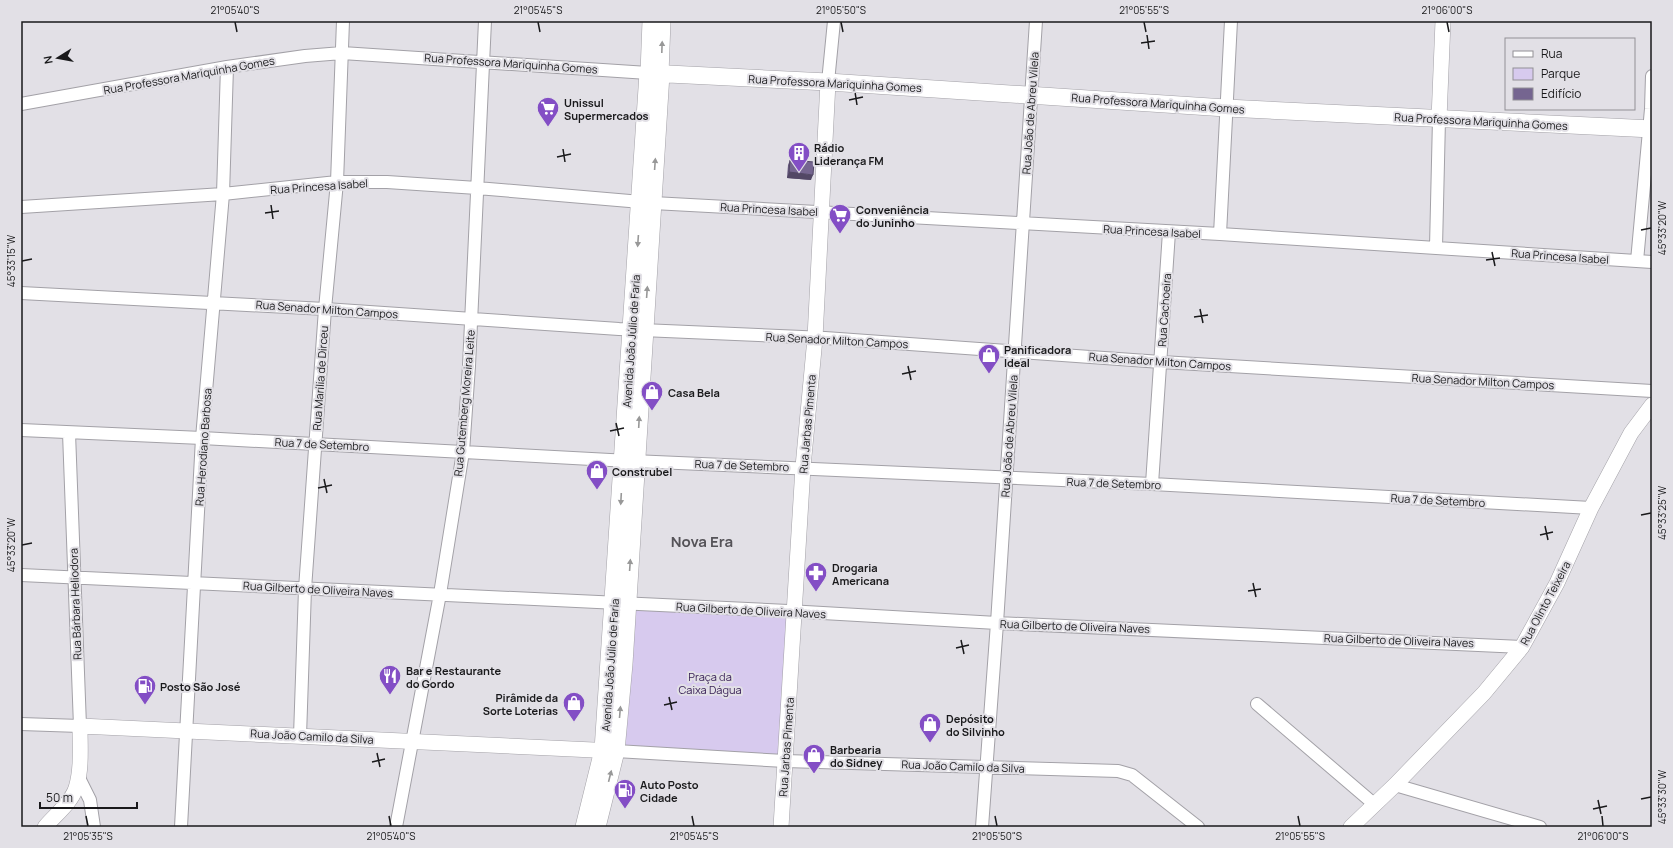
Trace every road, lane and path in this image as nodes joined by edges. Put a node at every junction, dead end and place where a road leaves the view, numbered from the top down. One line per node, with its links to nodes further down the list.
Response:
1 (343, 21): 9 (street, Rua Marília de Dirceu)
2 (486, 21): 10 (street, Rua Gutemberg Moreira Leite)
3 (650, 21): 12 (street, Avenida João Júlio de Faria)
4 (663, 21): 12 (street, Avenida João Júlio de Faria, one-way to 4)
5 (834, 21): 14 (street, Rua Jarbas Pimenta)
6 (1036, 21): 15 (street, Rua João de Abreu Vilela)
7 (1231, 21): 17 (street)
8 (1443, 21): 18 (street)
9 (342, 52): 10 (street, Rua Professora Mariquinha Gomes); 11 (street, Rua Professora Mariquinha Gomes); 20 (street, Rua Marília de Dirceu)
10 (483, 62): 12 (street, Rua Professora Mariquinha Gomes); 21 (street, Rua Gutemberg Moreira Leite)
11 (228, 67): 16 (street, Rua Professora Mariquinha Gomes); 22 (street, Rua Herodiano Barbosa)
12 (654, 74): 14 (main road, Rua Professora Mariquinha Gomes); 23 (main road, Avenida João Júlio de Faria)
13 (1652, 76): 19 (street)
14 (828, 82): 15 (main road, Rua Professora Mariquinha Gomes); 25 (street, Rua Jarbas Pimenta)
15 (1031, 96): 17 (main road, Rua Professora Mariquinha Gomes); 26 (street, Rua João de Abreu Vilela)
16 (21, 104)
17 (1226, 108): 18 (main road, Rua Professora Mariquinha Gomes); 28 (street)
18 (1440, 119): 19 (main road, Rua Professora Mariquinha Gomes); 29 (street)
19 (1650, 129): 30 (street)
20 (337, 182): 21 (street, Rua Princesa Isabel); 22 (street, Rua Princesa Isabel); 34 (street, Rua Marília de Dirceu)
21 (477, 188): 23 (street, Rua Princesa Isabel); 35 (street, Rua Gutemberg Moreira Leite)
22 (223, 194): 24 (street, Rua Princesa Isabel); 33 (street, Rua Herodiano Barbosa)
23 (646, 202): 25 (street, Rua Princesa Isabel); 36 (main road, Avenida João Júlio de Faria)
24 (21, 207)
25 (822, 212): 26 (street, Rua Princesa Isabel); 37 (street, Rua Jarbas Pimenta)
26 (1022, 224): 27 (street, Rua Princesa Isabel); 38 (street, Rua João de Abreu Vilela)
27 (1169, 232): 28 (street, Rua Princesa Isabel); 39 (street, Rua Cachoeira)
28 (1220, 234): 29 (street, Rua Princesa Isabel)
29 (1436, 247): 30 (street, Rua Princesa Isabel)
30 (1637, 261): 31 (street, Rua Princesa Isabel)
31 (1652, 262)
32 (21, 293): 33 (street, Rua Senador Milton Campos)
33 (214, 302): 34 (street, Rua Senador Milton Campos); 44 (street, Rua Herodiano Barbosa)
34 (325, 309): 35 (street, Rua Senador Milton Campos); 45 (street, Rua Marília de Dirceu)
35 (471, 319): 36 (street, Rua Senador Milton Campos); 46 (street, Rua Gutemberg Moreira Leite)
36 (638, 330): 37 (street, Rua Senador Milton Campos); 47 (main road, Avenida João Júlio de Faria)
37 (815, 338): 38 (street, Rua Senador Milton Campos); 48 (street, Rua Jarbas Pimenta)
38 (1015, 352): 39 (street, Rua Senador Milton Campos); 49 (street, Rua João de Abreu Vilela)
39 (1161, 362): 40 (street, Rua Senador Milton Campos); 50 (street, Rua Cachoeira)
40 (1652, 391)
41 (1652, 405): 51 (street, Rua Olinto Teixeira)
42 (21, 430): 43 (street, Rua 7 de Setembro)
43 (70, 433): 44 (street, Rua 7 de Setembro); 53 (street, Rua Bárbara Heliodora)
44 (202, 438): 45 (street, Rua 7 de Setembro); 54 (street, Rua Herodiano Barbosa)
45 (315, 444): 46 (street, Rua 7 de Setembro); 55 (street, Rua Marília de Dirceu)
46 (463, 452): 47 (street, Rua 7 de Setembro); 56 (street, Rua Gutemberg Moreira Leite)
47 (630, 461): 48 (street, Rua 7 de Setembro); 57 (main road, Avenida João Júlio de Faria)
48 (803, 467): 49 (street, Rua 7 de Setembro); 58 (street, Rua Jarbas Pimenta)
49 (1006, 478): 50 (street, Rua 7 de Setembro); 59 (street, Rua João de Abreu Vilela)
50 (1152, 484): 51 (street, Rua 7 de Setembro)
51 (1591, 508): 60 (street, Rua Olinto Teixeira)
52 (21, 575): 53 (street, Rua Gilberto de Oliveira Naves)
53 (74, 577): 54 (street, Rua Gilberto de Oliveira Naves); 63 (street, Rua Bárbara Heliodora)
54 (195, 583): 55 (street, Rua Gilberto de Oliveira Naves); 64 (street, Rua Herodiano Barbosa)
55 (305, 589): 56 (street, Rua Gilberto de Oliveira Naves); 65 (street, Rua Marília de Dirceu)
56 (440, 594): 57 (street, Rua Gilberto de Oliveira Naves); 66 (street, Rua Gutemberg Moreira Leite)
57 (621, 604): 58 (street, Rua Gilberto de Oliveira Naves); 67 (main road, Avenida João Júlio de Faria)
58 (796, 612): 59 (street, Rua Gilberto de Oliveira Naves); 68 (street, Rua Jarbas Pimenta)
59 (997, 623): 60 (street, Rua Gilberto de Oliveira Naves); 69 (street, Rua João de Abreu Vilela)
60 (1522, 646): 71 (street, Rua Olinto Teixeira)
61 (1257, 704): 73 (street)
62 (21, 724): 63 (street, Rua João Camilo da Silva)
63 (80, 726): 64 (street, Rua João Camilo da Silva); 70 (street, Rua Bárbara Heliodora)
64 (186, 731): 65 (street, Rua João Camilo da Silva); 76 (street, Rua Herodiano Barbosa)
65 (300, 736): 66 (street, Rua João Camilo da Silva)
66 (412, 741): 67 (street, Rua João Camilo da Silva); 77 (street, Rua Gutemberg Moreira Leite)
67 (610, 751): 68 (street, Rua João Camilo da Silva); 72 (main road, Avenida João Júlio de Faria)
68 (785, 761): 69 (street, Rua João Camilo da Silva); 80 (street, Rua Jarbas Pimenta)
69 (985, 767): 81 (street, Rua João de Abreu Vilela); 82 (street, Rua João Camilo da Silva)
70 (77, 782): 74 (street); 75 (street, Rua Bárbara Heliodora)
71 (1395, 785): 73 (street, Rua Olinto Teixeira); 84 (street)
72 (597, 802): 78 (main road, Avenida João Júlio de Faria); 79 (main road, Avenida João Júlio de Faria)
73 (1374, 804): 83 (street, Rua Olinto Teixeira)
74 (45, 827)
75 (94, 827)
76 (181, 827)
77 (396, 827)
78 (584, 827)
79 (597, 827)
80 (781, 827)
81 (982, 827)
82 (1198, 827)
83 (1351, 827)
84 (1540, 827)

